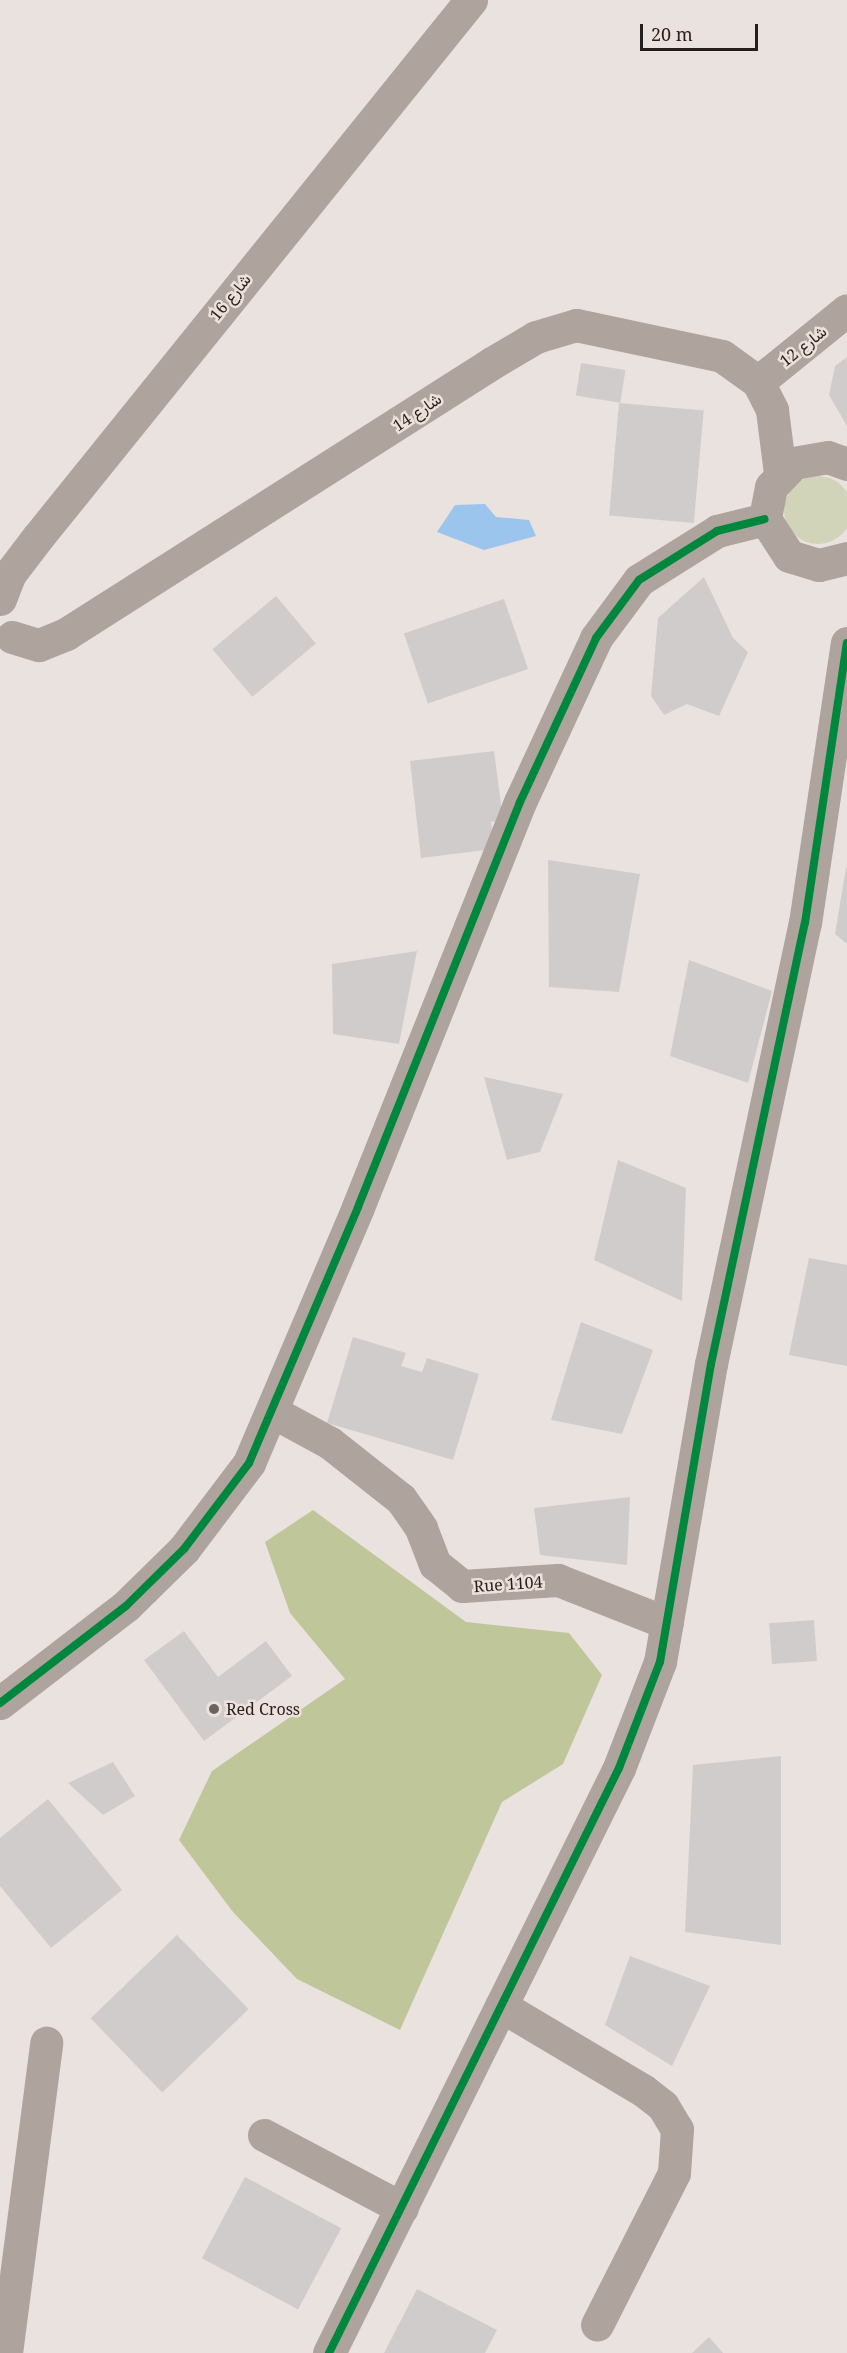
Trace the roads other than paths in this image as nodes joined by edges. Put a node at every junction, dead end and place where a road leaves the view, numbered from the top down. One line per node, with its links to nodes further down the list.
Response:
1 (471, 0): 8 (street, شارع 16)
2 (847, 310): 3 (street, شارع 12)
3 (758, 382): 5 (street); 8 (street, شارع 14)
4 (847, 464): 5 (street)
5 (780, 473): 6 (street)
6 (765, 519): 7 (street); 10 (street)
7 (847, 558)
8 (3, 626)
9 (847, 643): 11 (street)
10 (273, 1412): 11 (street, Rue 1104); 12 (street)
11 (668, 1623): 13 (street)
12 (0, 1703)
13 (501, 2006): 16 (street); 17 (street)
14 (46, 2043): 18 (street)
15 (264, 2135): 16 (street)
16 (402, 2208): 19 (street)
17 (597, 2325)
18 (6, 2353)
19 (328, 2353)

